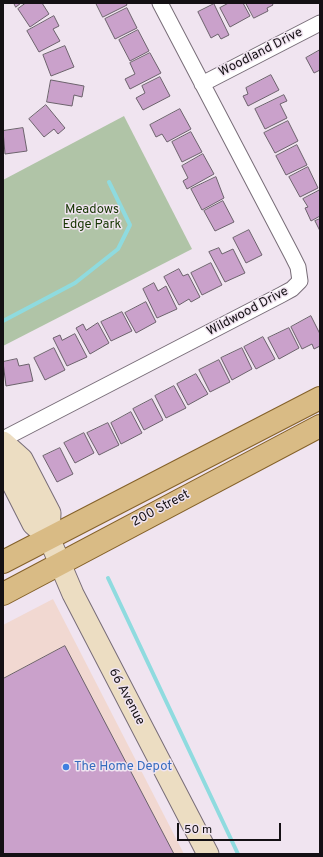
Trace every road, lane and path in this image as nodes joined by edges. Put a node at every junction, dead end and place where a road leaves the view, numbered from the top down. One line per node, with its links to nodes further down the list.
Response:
1 (160, 3): 3 (street, Wildwood Drive)
2 (320, 23): 3 (street, Woodland Drive)
3 (202, 84): 6 (street, Wildwood Drive)
4 (320, 398): 8 (main road, 200 Street)
5 (320, 426): 10 (main road, 200 Street)
6 (3, 440): 8 (street)
7 (3, 460): 8 (street)
8 (49, 538): 9 (main road, 200 Street); 10 (street, 66 Avenue)
9 (3, 562)
10 (60, 563): 11 (main road, 200 Street); 12 (street, 66 Avenue)
11 (3, 594)
12 (208, 854)

